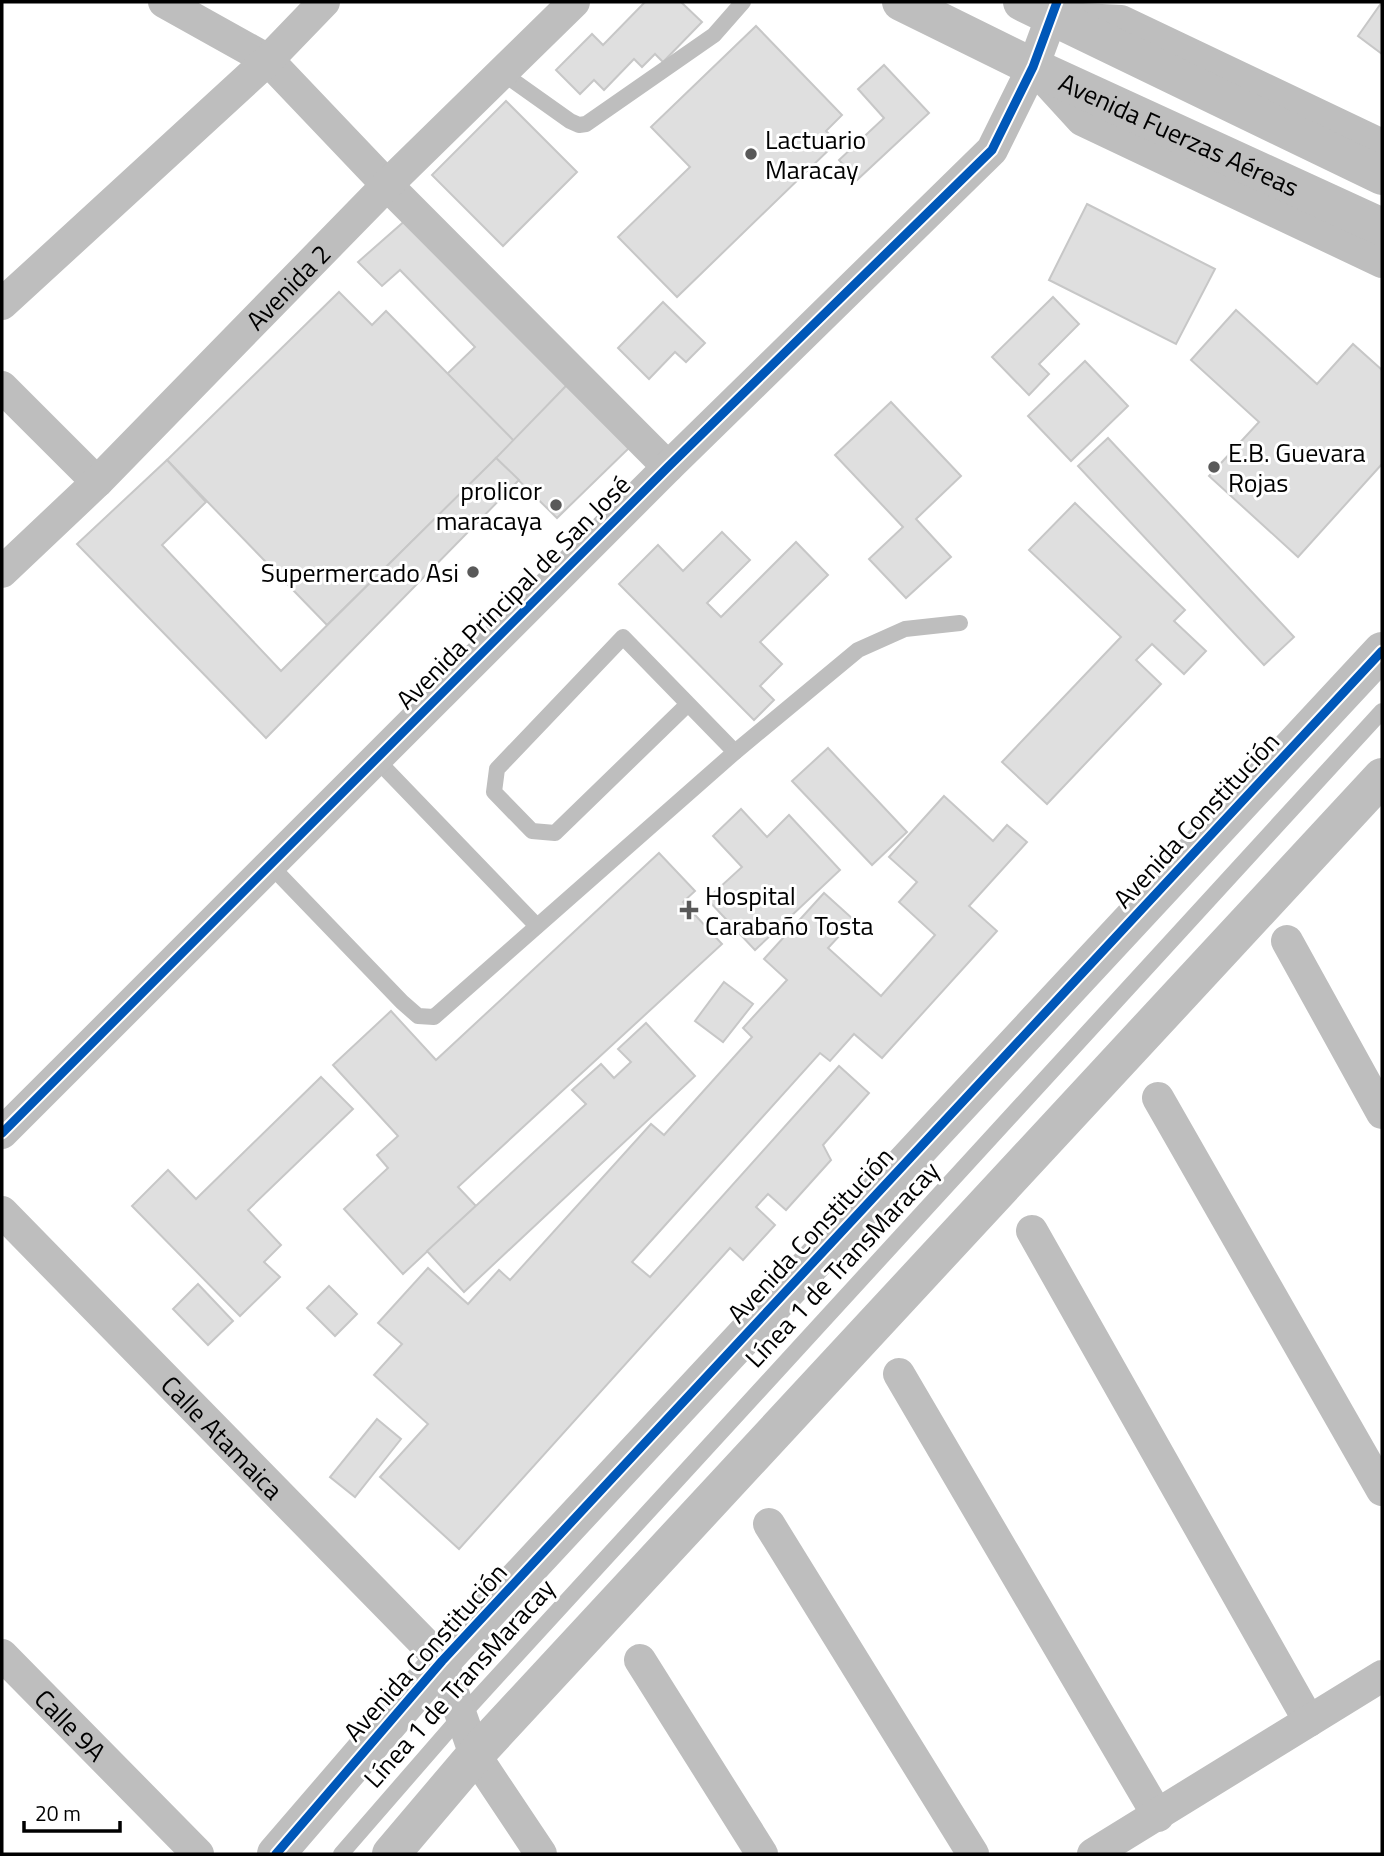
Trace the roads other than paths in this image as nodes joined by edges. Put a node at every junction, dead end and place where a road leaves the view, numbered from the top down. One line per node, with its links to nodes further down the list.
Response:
1 (164, 2): 7 (street)
2 (324, 2): 7 (street)
3 (574, 2): 9 (street, Avenida 2)
4 (743, 2): 9 (lane)
5 (901, 2): 8 (street, Avenida Fuerzas Aéreas)
6 (1043, 7): 8 (street, Avenida Principal de San José); 10 (street); 11 (street, Avenida Fuerzas Aéreas)
7 (268, 60): 12 (street); 15 (street)
8 (1033, 66): 13 (street, Avenida Fuerzas Aéreas); 14 (street); 17 (street, Avenida Principal de San José)
9 (501, 72): 12 (street, Avenida 2)
10 (1382, 145)
11 (1382, 176)
12 (387, 185): 17 (street); 18 (street, Avenida 2)
13 (1382, 227)
14 (1382, 262)
15 (2, 304)
16 (2, 387): 18 (street)
17 (668, 467): 25 (street, Avenida Principal de San José)
18 (97, 482): 19 (street, Avenida 2)
19 (2, 572)
20 (960, 624): 24 (lane)
21 (1382, 651): 40 (street, Avenida Constitución)
22 (688, 704): 22 (lane); 24 (lane)
23 (1382, 711): 42 (lane, Línea 1 de TransMaracay)
24 (735, 752): 28 (lane)
25 (376, 759): 27 (street, Avenida Principal de San José); 28 (lane)
26 (1382, 777): 44 (street)
27 (270, 865): 28 (lane); 32 (street, Avenida Principal de San José)
28 (537, 926)
29 (1287, 941): 31 (street)
30 (1158, 1098): 36 (street)
31 (1382, 1113)
32 (2, 1133)
33 (2, 1212): 40 (street, Calle Atamaica)
34 (1032, 1231): 43 (street)
35 (899, 1374): 45 (street)
36 (1382, 1490)
37 (769, 1524): 52 (street)
38 (2, 1655): 46 (street, Calle 9A)
39 (640, 1660): 51 (street)
40 (442, 1661): 42 (street); 47 (street, Avenida Constitución)
41 (1382, 1676): 43 (street)
42 (461, 1716): 44 (street); 48 (lane, Línea 1 de TransMaracay)
43 (1310, 1721): 45 (street)
44 (475, 1755): 49 (street); 50 (street)
45 (1158, 1816): 53 (street)
46 (198, 1854)
47 (276, 1854)
48 (341, 1854)
49 (391, 1854)
50 (541, 1854)
51 (762, 1854)
52 (973, 1854)
53 (1093, 1854)

